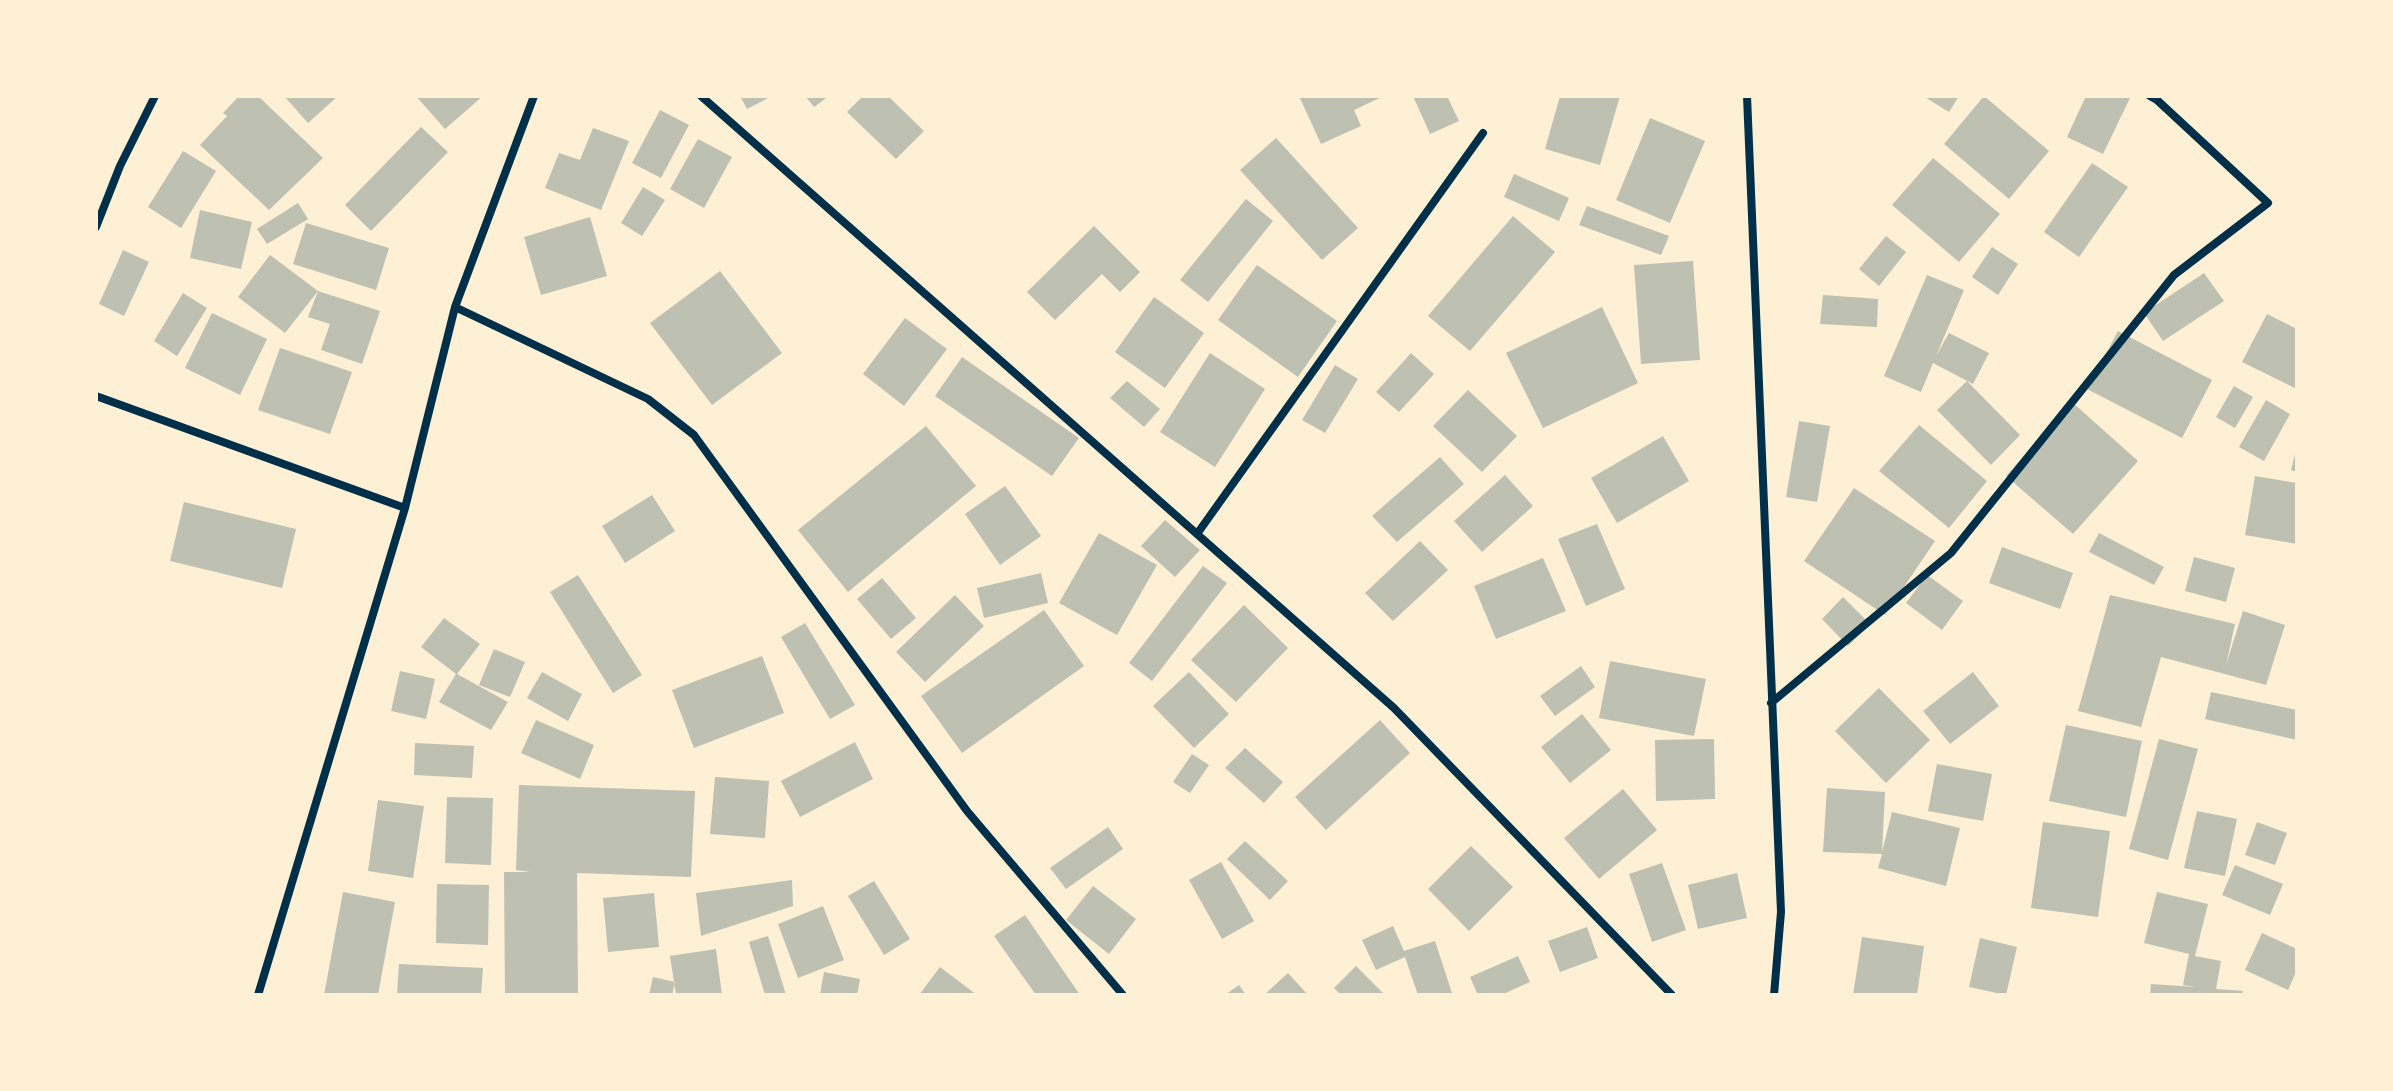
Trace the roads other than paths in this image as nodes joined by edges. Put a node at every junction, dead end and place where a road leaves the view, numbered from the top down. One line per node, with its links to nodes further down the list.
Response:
1 (155, 96): 7 (street)
2 (534, 96): 8 (street)
3 (701, 96): 11 (street)
4 (1747, 96): 12 (street)
5 (2150, 96): 12 (street)
6 (1483, 133): 11 (street)
7 (96, 227)
8 (455, 307): 10 (street); 14 (street)
9 (96, 396): 10 (street)
10 (405, 508): 13 (street)
11 (1197, 534): 15 (street)
12 (1771, 703): 16 (street)
13 (258, 995)
14 (1123, 995)
15 (1672, 995)
16 (1774, 995)

